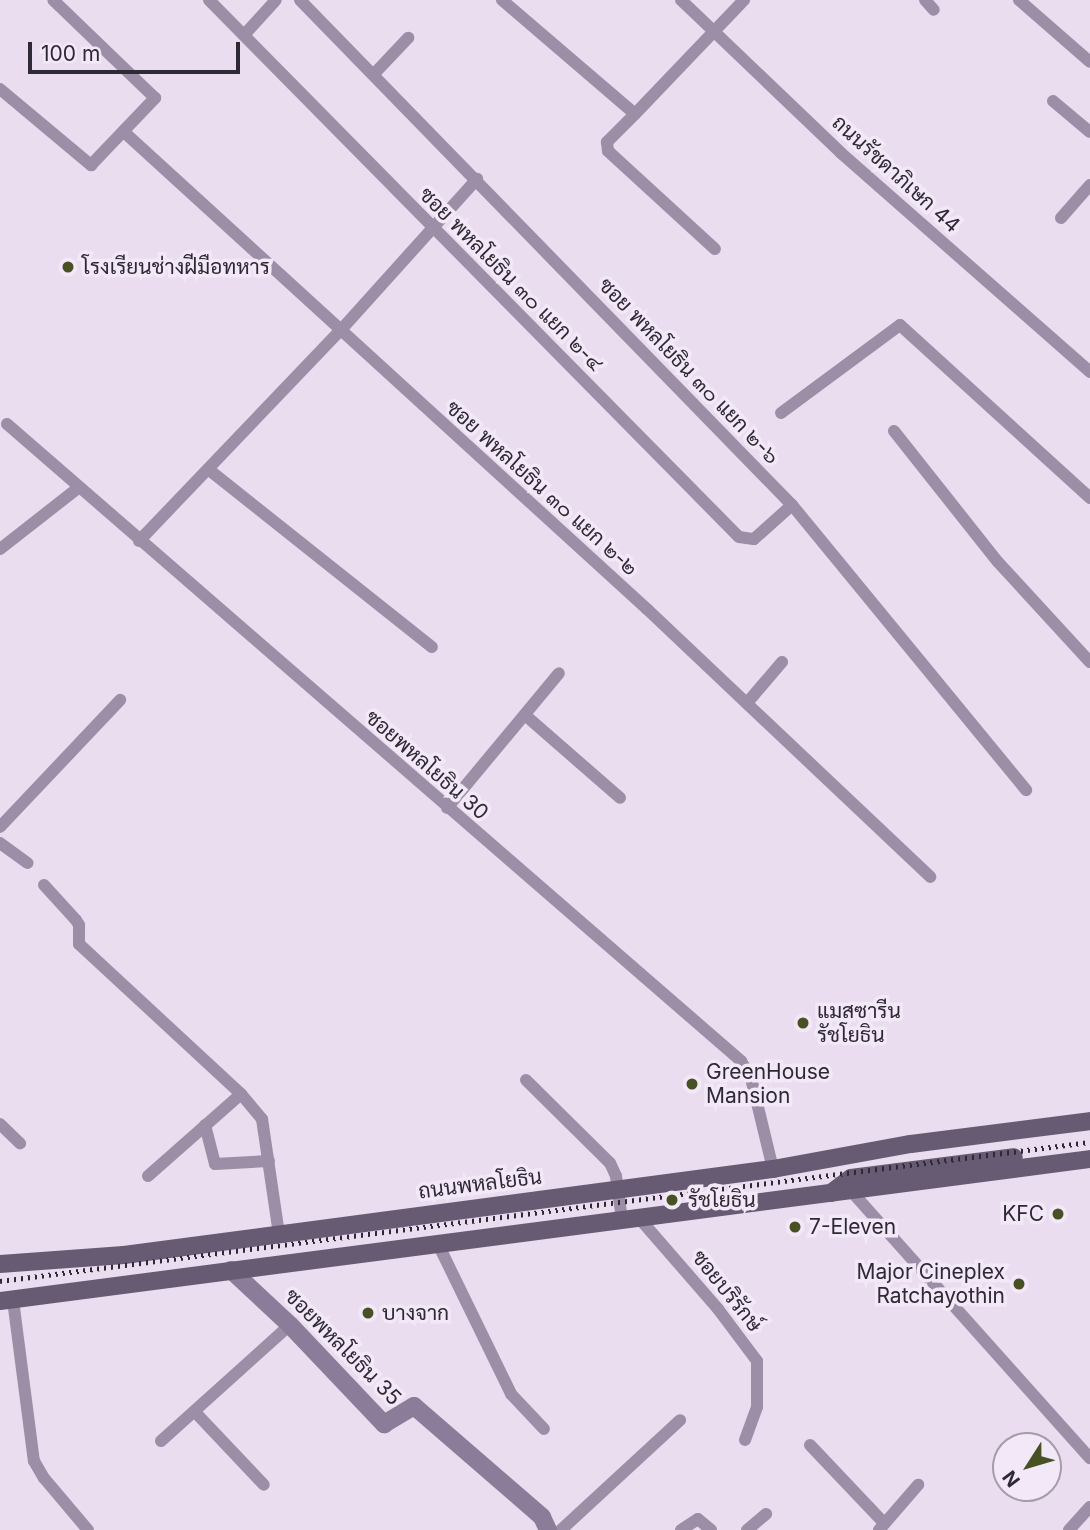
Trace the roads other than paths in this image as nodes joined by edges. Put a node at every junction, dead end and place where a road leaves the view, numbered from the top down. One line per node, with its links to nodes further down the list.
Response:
1 (53, 0): 17 (street)
2 (209, 0): 10 (street, ซอย พหลโยธิน ๓๐ แยก ๒-๔)
3 (276, 0): 10 (street)
4 (300, 0): 13 (street, ซอย พหลโยธิน ๓๐ แยก ๒-๖)
5 (502, 0): 16 (street)
6 (681, 0): 9 (street, ถนนรัชดาภิเษก 44)
7 (744, 0): 9 (street)
8 (1019, 0): 12 (street)
9 (713, 31): 16 (street); 25 (street, ถนนรัชดาภิเษก 44)
10 (244, 35): 22 (street, ซอย พหลโยธิน ๓๐ แยก ๒-๔)
11 (408, 38): 13 (street)
12 (1090, 62)
13 (374, 74): 19 (street, ซอย พหลโยธิน ๓๐ แยก ๒-๖)
14 (0, 89): 17 (street)
15 (1053, 101): 18 (street)
16 (635, 114): 23 (street)
17 (124, 132): 24 (street, ซอย พหลโยธิน ๓๐ แยก ๒-๒)
18 (1090, 132)
19 (477, 179): 22 (street); 32 (street, ซอย พหลโยธิน ๓๐ แยก ๒-๖)
20 (1090, 185): 21 (street)
21 (1061, 218)
22 (433, 228): 24 (street); 32 (street, ซอย พหลโยธิน ๓๐ แยก ๒-๔)
23 (715, 248)
24 (340, 331): 29 (street); 40 (street, ซอย พหลโยธิน ๓๐ แยก ๒-๒)
25 (1090, 372)
26 (782, 413): 31 (street)
27 (7, 424): 30 (street, ซอยพหลโยธิน 30)
28 (894, 431): 37 (street)
29 (208, 469): 33 (street); 35 (street)
30 (78, 488): 33 (street, ซอยพหลโยธิน 30); 34 (street)
31 (1090, 498)
32 (792, 505): 42 (street, ซอย พหลโยธิน ๓๐ แยก ๒-๖)
33 (139, 541): 44 (street, ซอยพหลโยธิน 30)
34 (0, 549)
35 (432, 647)
36 (782, 662): 40 (street)
37 (1090, 662)
38 (559, 673): 41 (street)
39 (120, 700): 45 (street)
40 (747, 704): 48 (street, ซอย พหลโยธิน ๓๐ แยก ๒-๒)
41 (525, 715): 43 (street); 44 (street)
42 (1026, 790)
43 (620, 798)
44 (447, 808): 62 (street, ซอยพหลโยธิน 30)
45 (0, 827)
46 (2, 850): 47 (street)
47 (28, 863)
48 (930, 877)
49 (44, 885): 51 (street)
50 (526, 1080): 64 (street)
51 (241, 1094): 54 (street); 61 (street)
52 (1090, 1121): 59 (main road, ถนนพหลโยธิน)
53 (0, 1124): 56 (street)
54 (205, 1125): 61 (street); 63 (street)
55 (1090, 1132): 58 (main road, ถนนพหลโยธิน)
56 (20, 1143)
57 (1090, 1148): 58 (main road, ถนนพหลโยธิน)
58 (992, 1152): 59 (main road, ถนนพหลโยธิน); 66 (main road, ถนนพหลโยธิน)
59 (842, 1157): 62 (main road, ถนนพหลโยธิน)
60 (1090, 1159): 65 (main road, ถนนพหลโยธิน)
61 (269, 1161): 68 (street)
62 (773, 1168): 64 (main road, ถนนพหลโยธิน)
63 (148, 1176)
64 (617, 1190): 67 (street); 68 (main road, ถนนพหลโยธิน)
65 (852, 1192): 66 (main road, ถนนพหลโยธิน); 82 (street)
66 (828, 1195): 67 (main road, ถนนพหลโยธิน)
67 (631, 1219): 69 (main road, ถนนพหลโยธิน); 79 (street, ซอยบริรักษ์)
68 (279, 1234): 70 (main road, ถนนพหลโยธิน)
69 (438, 1244): 72 (main road, ถนนพหลโยธิน); 78 (street)
70 (124, 1255): 71 (main road, ถนนพหลโยธิน); 73 (main road, ถนนพหลโยธิน)
71 (0, 1264)
72 (231, 1270): 74 (main road, ถนนพหลโยธิน); 75 (street, ซอยพหลโยธิน 35)
73 (0, 1275)
74 (4, 1297): 89 (street)
75 (290, 1325): 76 (street); 88 (street, ซอยพหลโยธิน 35)
76 (195, 1412): 80 (street); 83 (street)
77 (680, 1420): 88 (street)
78 (544, 1429)
79 (745, 1440)
80 (161, 1441)
81 (810, 1445): 87 (street)
82 (1090, 1458)
83 (264, 1485)
84 (918, 1486): 87 (street)
85 (1090, 1507): 93 (street)
86 (766, 1514): 92 (street)
87 (882, 1526)
88 (554, 1529)
89 (88, 1530)
90 (681, 1530): 91 (street)
91 (711, 1530)
92 (747, 1530)
93 (1069, 1530)

